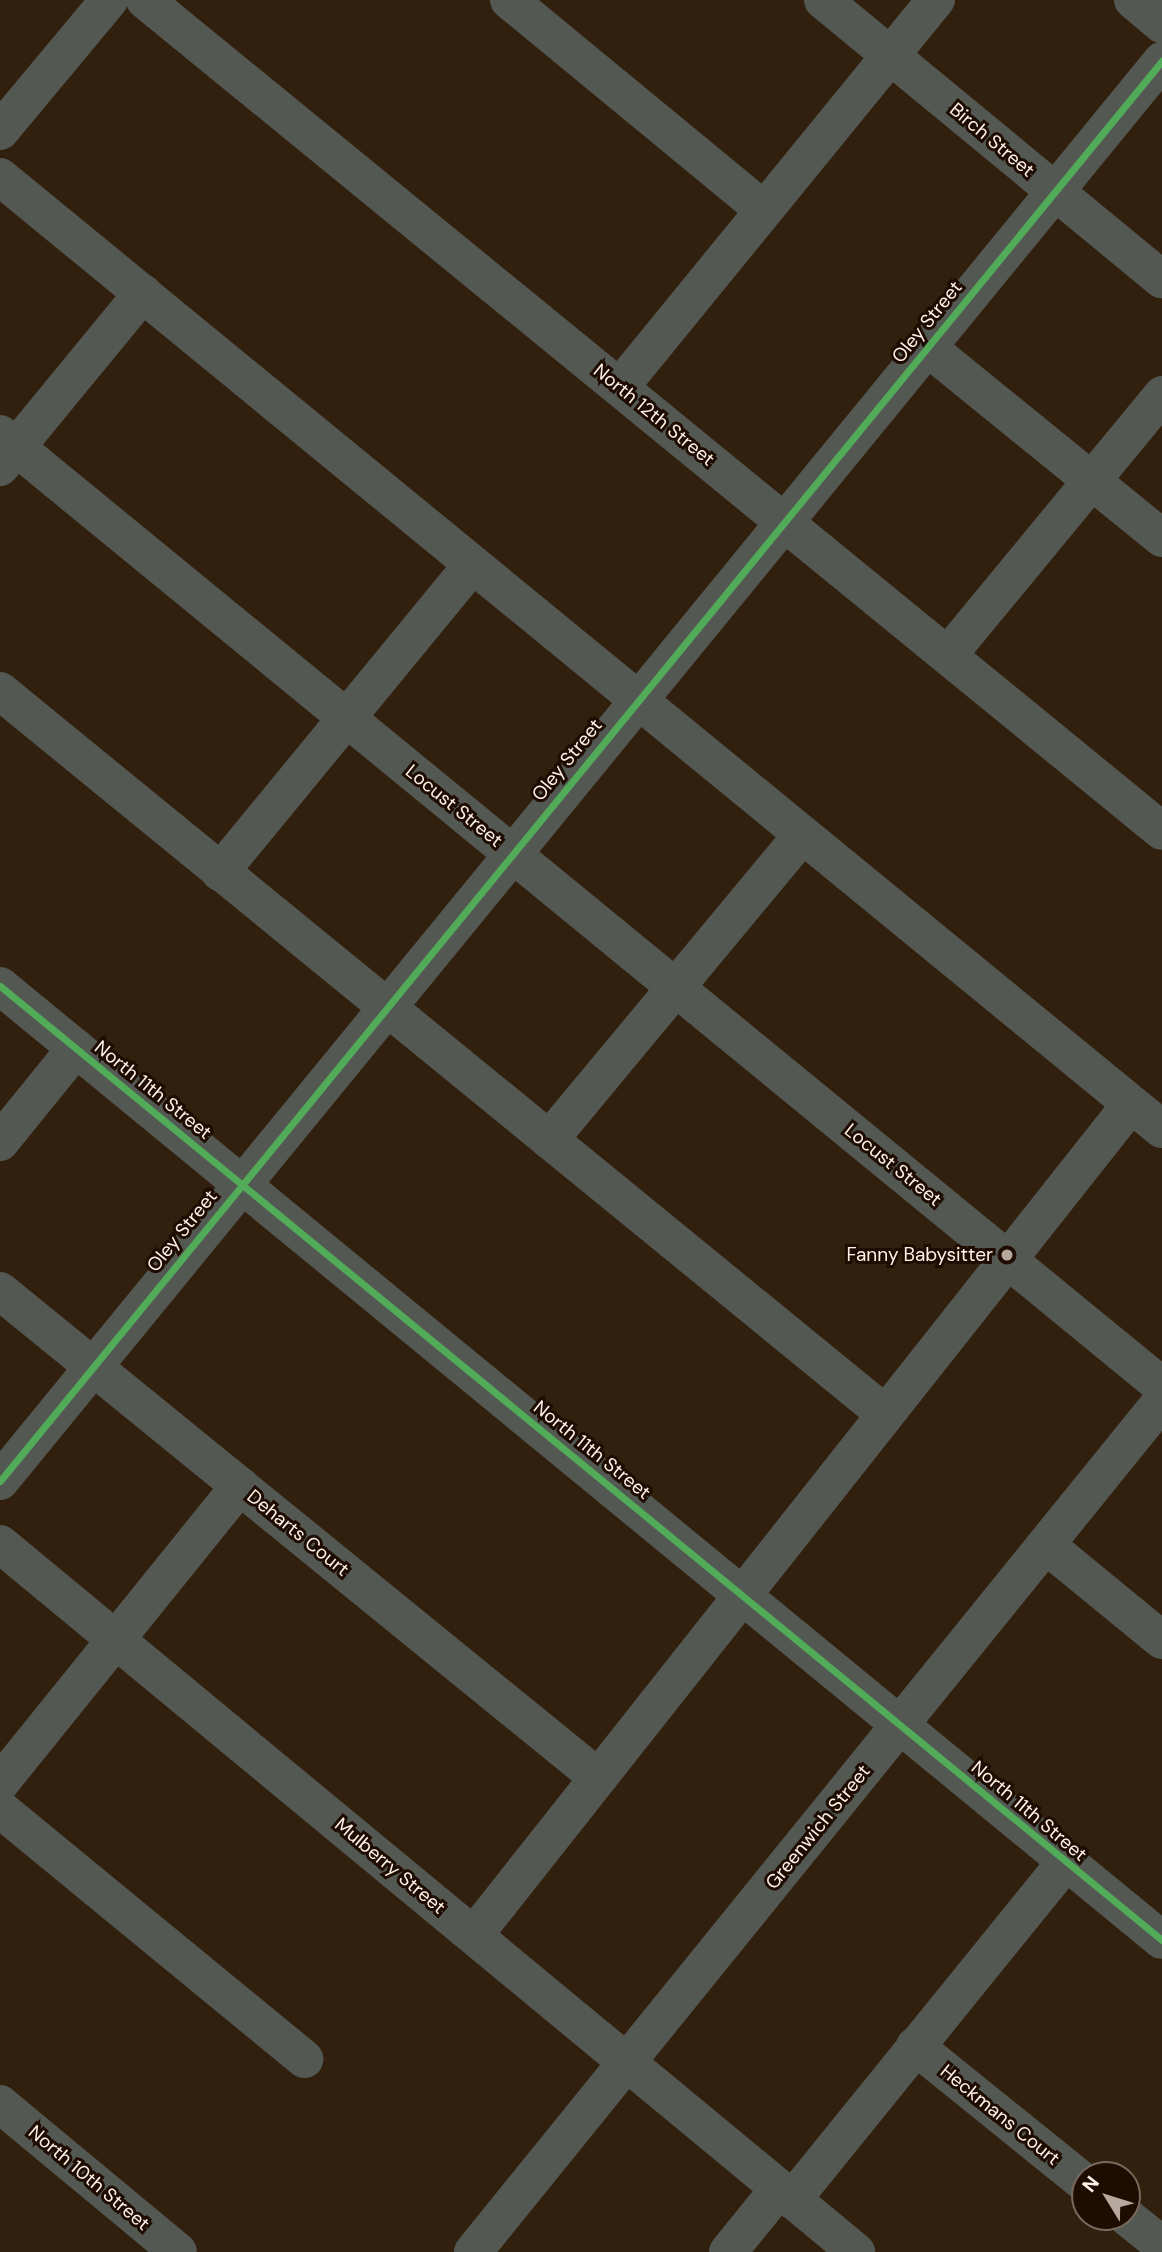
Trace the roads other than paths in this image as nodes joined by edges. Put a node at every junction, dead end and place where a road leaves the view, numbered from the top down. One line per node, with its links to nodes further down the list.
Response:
1 (109, 0): 10 (street)
2 (145, 0): 17 (street, North 12th Street)
3 (509, 0): 13 (street)
4 (823, 0): 8 (street, Birch Street)
5 (936, 0): 8 (street)
6 (1133, 0): 7 (street)
7 (1162, 24)
8 (890, 55): 12 (street, Birch Street); 13 (street)
9 (1162, 61): 12 (street, Oley Street)
10 (0, 131)
11 (0, 177): 15 (street)
12 (1055, 191): 14 (street, Birch Street); 16 (street, Oley Street)
13 (765, 210): 17 (street)
14 (1162, 279)
15 (143, 293): 19 (street); 23 (street)
16 (927, 346): 20 (street); 21 (street, Oley Street)
17 (620, 387): 21 (street, North 12th Street)
18 (1162, 395): 20 (street)
19 (5, 450): 27 (street, Locust Street)
20 (1092, 481): 22 (street); 24 (street)
21 (784, 521): 24 (street, North 12th Street); 26 (street, Oley Street)
22 (1162, 538)
23 (472, 565): 26 (street); 27 (street)
24 (948, 655): 28 (street, North 12th Street)
25 (0, 691): 31 (street)
26 (637, 699): 29 (street); 30 (street, Oley Street)
27 (346, 718): 30 (street, Locust Street); 31 (street)
28 (1162, 831)
29 (802, 835): 33 (street); 36 (street)
30 (511, 853): 33 (street, Locust Street); 34 (street, Oley Street)
31 (220, 872): 34 (street)
32 (0, 986): 35 (street, North 11th Street)
33 (677, 987): 38 (street); 41 (street, Locust Street)
34 (385, 1007): 38 (street); 40 (street, Oley Street)
35 (76, 1048): 39 (street); 40 (street, North 11th Street)
36 (1131, 1104): 37 (street); 41 (street)
37 (1162, 1129)
38 (549, 1140): 46 (street)
39 (0, 1142)
40 (241, 1183): 43 (street, Oley Street); 51 (street, North 11th Street)
41 (1006, 1257): 44 (street, Locust Street); 46 (street)
42 (0, 1291): 43 (street, Deharts Court)
43 (93, 1367): 47 (street, Oley Street); 48 (street, Deharts Court)
44 (1162, 1385)
45 (1162, 1401): 50 (street, Greenwich Street)
46 (884, 1413): 51 (street)
47 (0, 1481)
48 (240, 1486): 52 (street); 55 (street, Deharts Court)
49 (0, 1544): 52 (street, Mulberry Street)
50 (1046, 1545): 53 (street); 54 (street, Greenwich Street)
51 (743, 1594): 54 (street, North 11th Street); 55 (street)
52 (117, 1639): 56 (street); 59 (street, Mulberry Street)
53 (1162, 1640)
54 (901, 1725): 58 (street, North 11th Street); 63 (street, Greenwich Street)
55 (595, 1775): 59 (street)
56 (0, 1783)
57 (0, 1809): 62 (street)
58 (1066, 1862): 60 (street, North 11th Street); 61 (street)
59 (474, 1935): 63 (street, Mulberry Street)
60 (1162, 1940)
61 (915, 2046): 65 (street, Heckmans Court); 66 (street)
62 (304, 2059)
63 (628, 2062): 66 (street, Mulberry Street); 70 (street, Greenwich Street)
64 (0, 2104): 69 (street, North 10th Street)
65 (1071, 2172)
66 (786, 2194): 71 (street); 72 (street, Mulberry Street)
67 (1141, 2228): 68 (street)
68 (1162, 2245)
69 (178, 2252)
70 (473, 2252)
71 (728, 2252)
72 (856, 2252)

